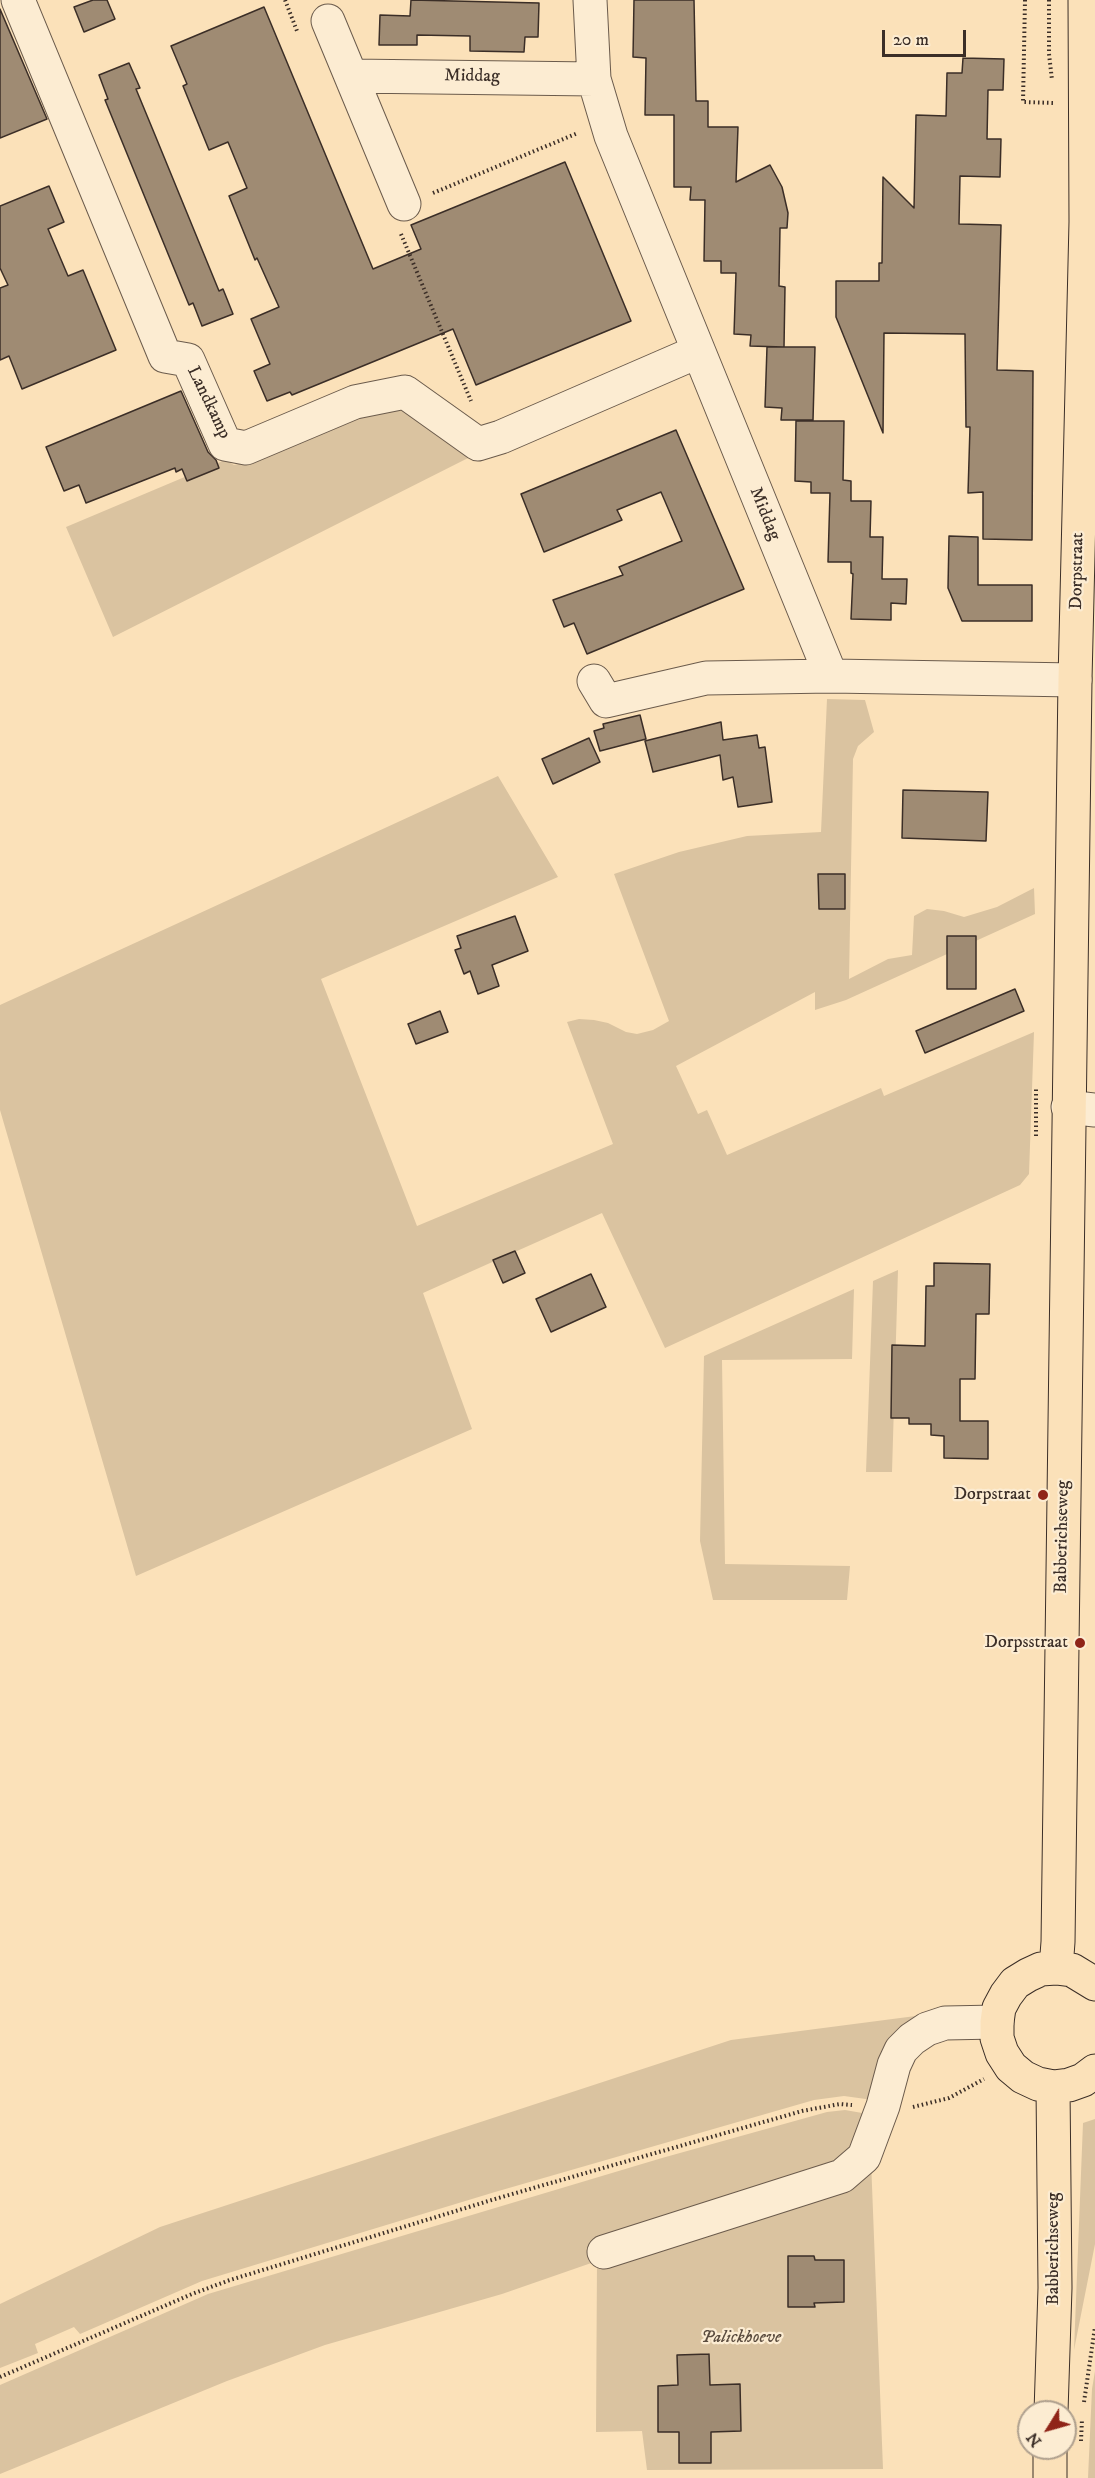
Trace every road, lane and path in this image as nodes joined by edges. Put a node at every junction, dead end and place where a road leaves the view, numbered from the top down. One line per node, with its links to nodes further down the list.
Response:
1 (18, 0): 12 (street, Landkamp)
2 (590, 0): 7 (street, Middag)
3 (1025, 0): 8 (path)
4 (1085, 0): 14 (main road, Dorpstraat)
5 (328, 21): 6 (street)
6 (351, 76): 7 (street, Middag); 10 (street)
7 (594, 79): 9 (street, Middag)
8 (1055, 103)
9 (607, 121): 10 (path); 11 (street, Middag)
10 (404, 204): 12 (path)
11 (697, 352): 12 (street); 13 (street, Middag)
12 (494, 439)
13 (831, 676): 14 (street); 15 (street)
14 (1076, 680): 16 (main road, Dorpstraat)
15 (594, 681)
16 (1082, 1108): 17 (main road, Babberichseweg)
17 (1056, 1968): 18 (main road); 19 (main road)
18 (1095, 1984)
19 (997, 2022): 22 (main road); 23 (street)
20 (1095, 2071): 22 (main road)
21 (990, 2075): 23 (path)
22 (1053, 2086): 27 (main road, Babberichseweg)
23 (883, 2106): 24 (street); 26 (path)
24 (604, 2252)
25 (1095, 2327): 28 (path)
26 (0, 2377)
27 (1066, 2400)
28 (1084, 2405)
29 (1059, 2460): 30 (main road)
30 (1050, 2478)

